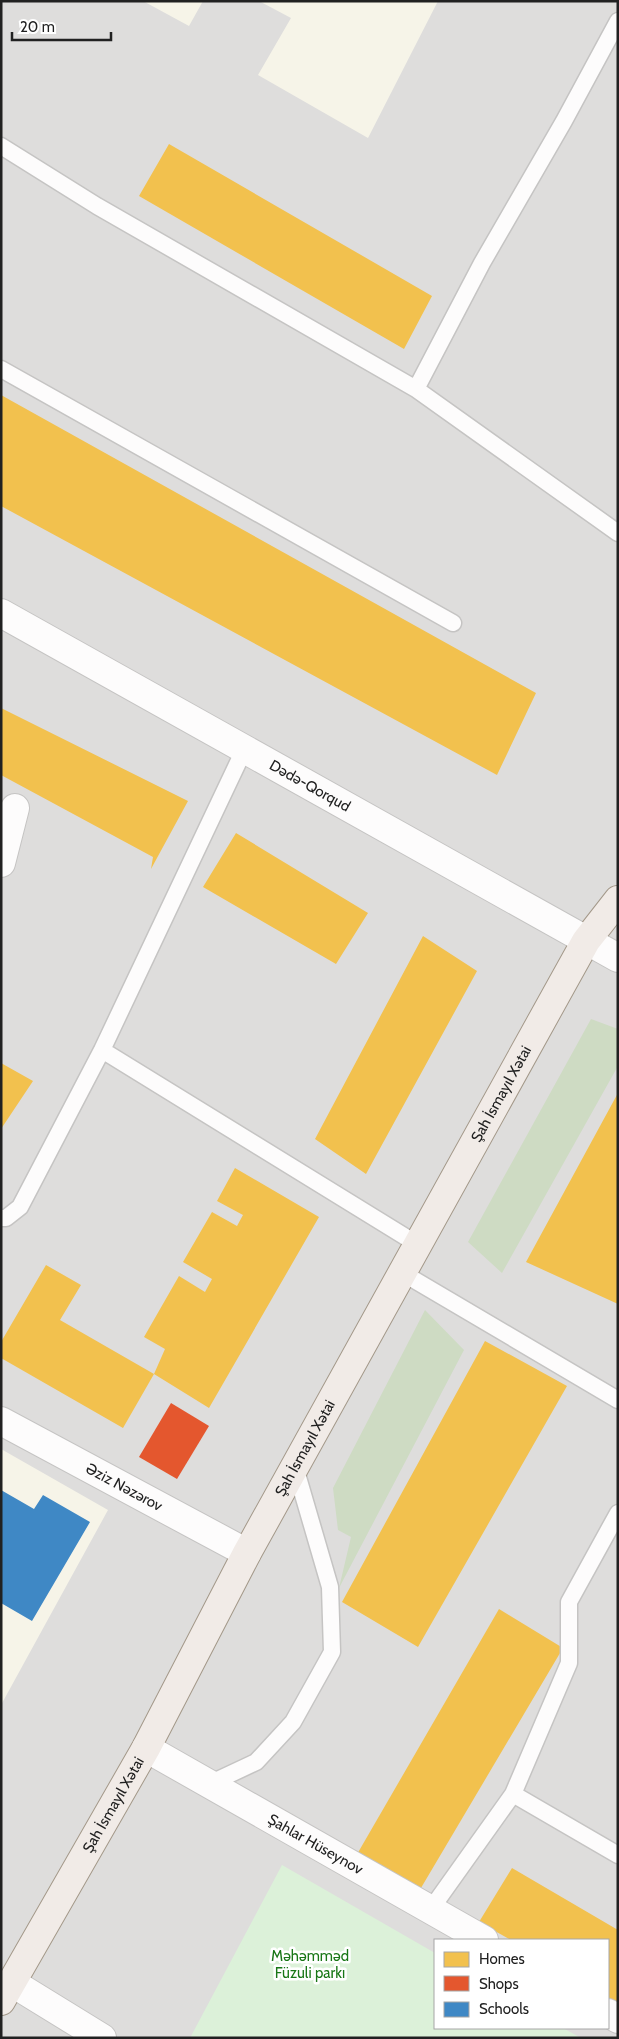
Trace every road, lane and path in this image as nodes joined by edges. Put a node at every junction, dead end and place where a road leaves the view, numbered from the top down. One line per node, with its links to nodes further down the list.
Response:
1 (618, 21): 4 (lane)
2 (1, 146): 4 (lane)
3 (1, 370): 7 (lane)
4 (416, 389): 5 (lane)
5 (618, 533)
6 (1, 613): 8 (street, Dədə-Qorqud)
7 (452, 623)
8 (244, 750): 12 (street, Dədə-Qorqud); 14 (lane)
9 (15, 808): 10 (street)
10 (1, 862)
11 (618, 900): 12 (main road, Şah İsmayıl Xətai)
12 (586, 941): 13 (street, Dədə-Qorqud); 16 (main road, Şah İsmayıl Xətai)
13 (618, 958)
14 (102, 1050): 15 (lane); 16 (lane)
15 (1, 1218)
16 (416, 1244): 17 (main road, Şah İsmayıl Xətai)
17 (401, 1272): 18 (lane); 20 (main road, Şah İsmayıl Xətai)
18 (618, 1400)
19 (1, 1421): 22 (street, Əziz Nəzərov)
20 (295, 1466): 22 (main road, Şah İsmayıl Xətai); 24 (lane)
21 (618, 1513): 25 (lane)
22 (247, 1553): 23 (main road, Şah İsmayıl Xətai)
23 (146, 1748): 24 (street, Şahlar Hüseynov); 29 (main road, Şah İsmayıl Xətai)
24 (209, 1784): 27 (street, Şahlar Hüseynov)
25 (513, 1794): 26 (lane); 27 (lane)
26 (618, 1855)
27 (431, 1908): 28 (street, Şahlar Hüseynov)
28 (482, 1939)
29 (6, 1992): 30 (street)
30 (102, 2038)

